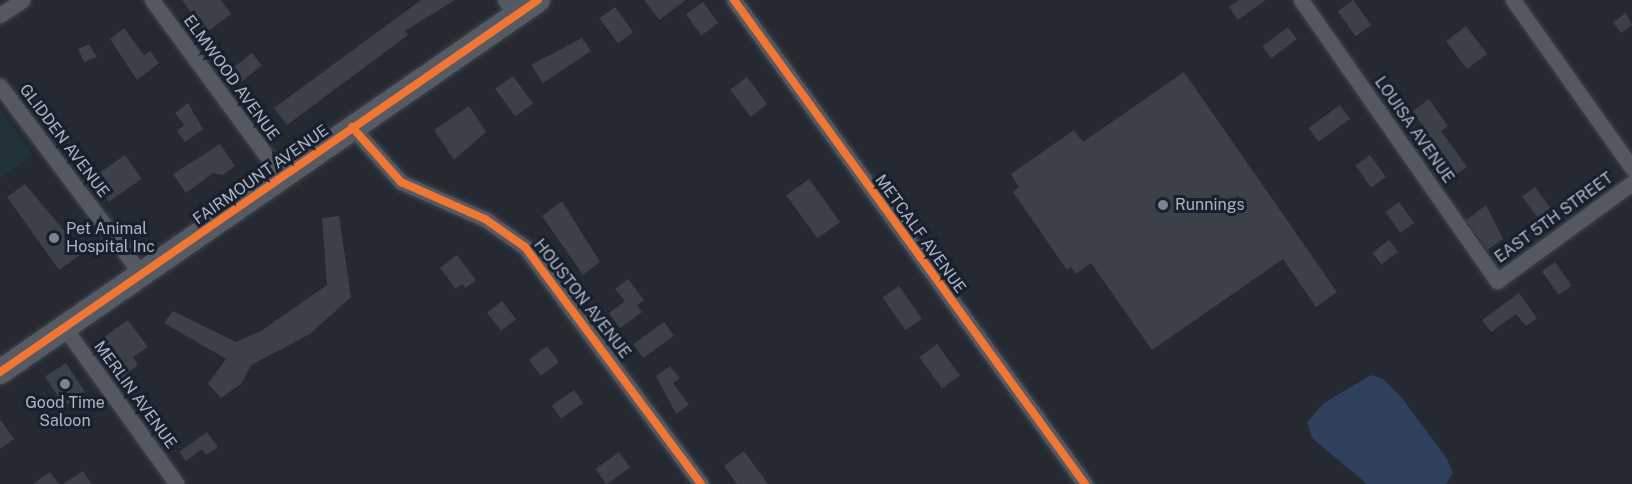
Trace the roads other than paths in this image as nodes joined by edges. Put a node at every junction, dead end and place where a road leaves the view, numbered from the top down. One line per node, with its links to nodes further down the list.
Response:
1 (22, 0): 8 (street)
2 (152, 0): 12 (street, ELMWOOD AVENUE)
3 (538, 0): 7 (main road, FAIRMOUNT AVENUE)
4 (734, 0): 20 (street, METCALF AVENUE)
5 (1301, 0): 15 (street, LOUISA AVENUE)
6 (1513, 0): 11 (street)
7 (511, 7): 10 (main road, FAIRMOUNT AVENUE)
8 (0, 15)
9 (0, 86): 14 (street, GLIDDEN AVENUE)
10 (352, 127): 12 (main road, FAIRMOUNT AVENUE); 19 (street, HOUSTON AVENUE)
11 (1632, 168)
12 (282, 177): 14 (main road, FAIRMOUNT AVENUE)
13 (1632, 183): 15 (street, EAST 5TH STREET)
14 (142, 275): 16 (main road, FAIRMOUNT AVENUE)
15 (1497, 281)
16 (64, 327): 17 (main road, FAIRMOUNT AVENUE); 18 (street, MERLIN AVENUE)
17 (0, 372)
18 (177, 484)
19 (701, 484)
20 (1085, 484)

